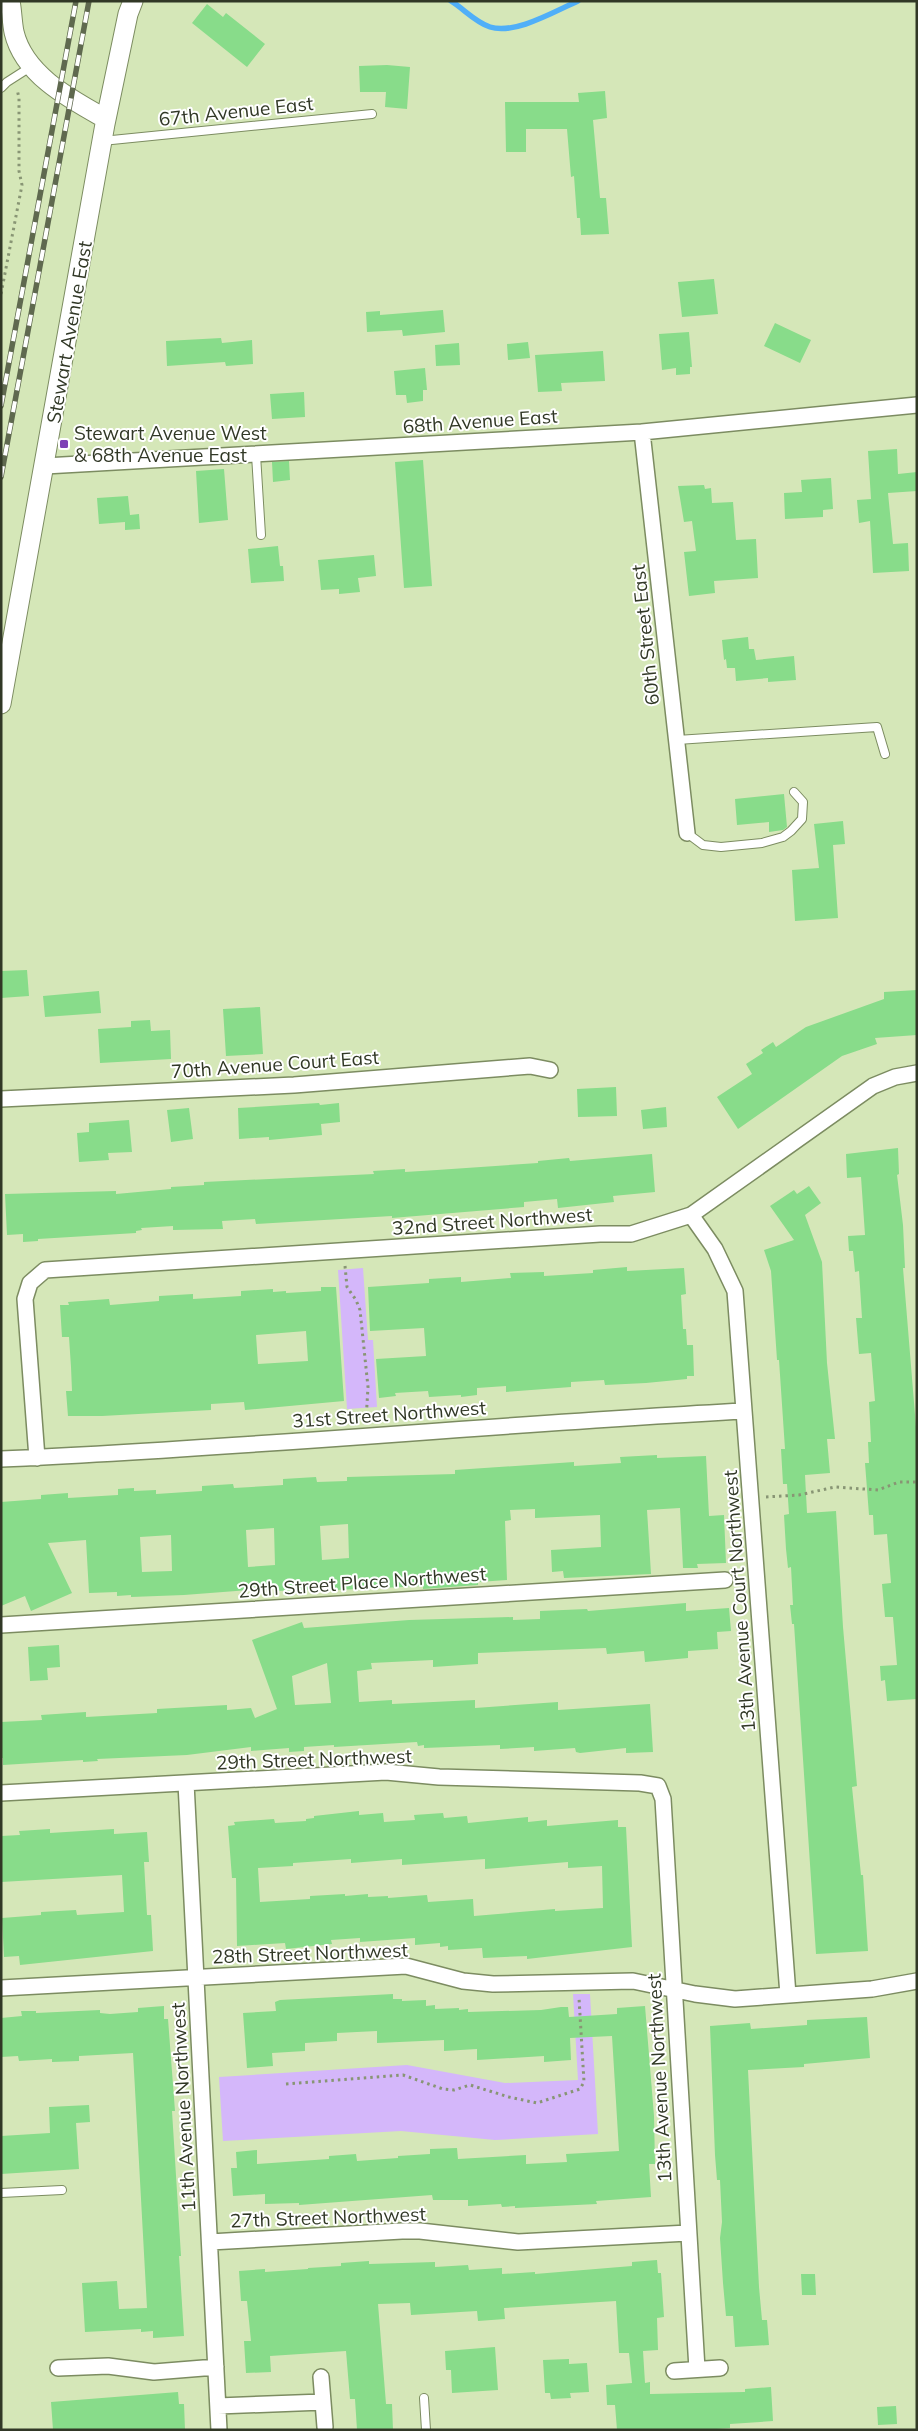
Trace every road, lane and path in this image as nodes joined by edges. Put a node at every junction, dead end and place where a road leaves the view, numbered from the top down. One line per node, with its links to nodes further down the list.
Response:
1 (10, 1): 3 (street)
2 (133, 1): 7 (street, Stewart Avenue East)
3 (32, 66): 4 (lane); 7 (street)
4 (14, 78): 5 (lane); 9 (path)
5 (1, 88)
6 (372, 114): 8 (lane, 67th Avenue East)
7 (106, 119): 8 (street, Stewart Avenue East)
8 (102, 141): 13 (street, Stewart Avenue East)
9 (1, 294)
10 (917, 405): 11 (street, 68th Avenue East)
11 (642, 432): 12 (street, 68th Avenue East); 16 (street, 60th Street East)
12 (256, 455): 13 (street, 68th Avenue East); 14 (lane)
13 (46, 466): 15 (street, Stewart Avenue East)
14 (261, 535)
15 (1, 704)
16 (677, 740): 17 (lane); 19 (street, 60th Street East)
17 (886, 754)
18 (794, 792): 19 (lane)
19 (687, 833)
20 (550, 1070): 22 (street, 70th Avenue Court East)
21 (917, 1073): 23 (street, 32nd Street Northwest)
22 (1, 1099)
23 (691, 1215): 24 (street, 32nd Street Northwest); 25 (street, 13th Avenue Court Northwest)
24 (343, 1250): 26 (path); 27 (street, 32nd Street Northwest)
25 (744, 1411): 26 (street, 31st Street Northwest); 30 (street, 13th Avenue Court Northwest)
26 (366, 1437): 27 (street, 31st Street Northwest)
27 (37, 1458): 28 (street)
28 (1, 1459)
29 (917, 1482): 30 (path)
30 (751, 1498): 41 (street, 13th Avenue Court Northwest)
31 (725, 1580): 32 (street, 29th Street Place Northwest)
32 (1, 1625)
33 (186, 1783): 34 (street, 29th Street Northwest); 35 (street, 29th Street Northwest); 36 (street, 11th Avenue Northwest)
34 (658, 1786): 40 (street, 13th Avenue Northwest)
35 (1, 1793)
36 (196, 1977): 37 (street, 28th Street Northwest); 39 (street, 28th Street Northwest); 46 (street, 11th Avenue Northwest)
37 (578, 1982): 40 (street, 28th Street Northwest); 42 (path)
38 (917, 1982): 41 (street, 28th Street Northwest)
39 (1, 1988)
40 (674, 1989): 41 (street, 28th Street Northwest); 45 (street, 13th Avenue Northwest)
41 (788, 1995)
42 (286, 2084)
43 (62, 2190): 44 (lane)
44 (1, 2194)
45 (688, 2233): 46 (street, 27th Street Northwest); 50 (street, 13th Avenue Northwest)
46 (210, 2242): 47 (street, 11th Avenue Northwest)
47 (216, 2367): 48 (street); 55 (street, 11th Avenue Northwest)
48 (58, 2368)
49 (720, 2368): 50 (street)
50 (697, 2369): 51 (street)
51 (674, 2370)
52 (322, 2377): 54 (street)
53 (424, 2398): 58 (lane)
54 (323, 2402): 55 (street); 56 (street)
55 (218, 2406): 57 (street, 11th Avenue Northwest)
56 (325, 2427)
57 (219, 2430)
58 (426, 2430)

